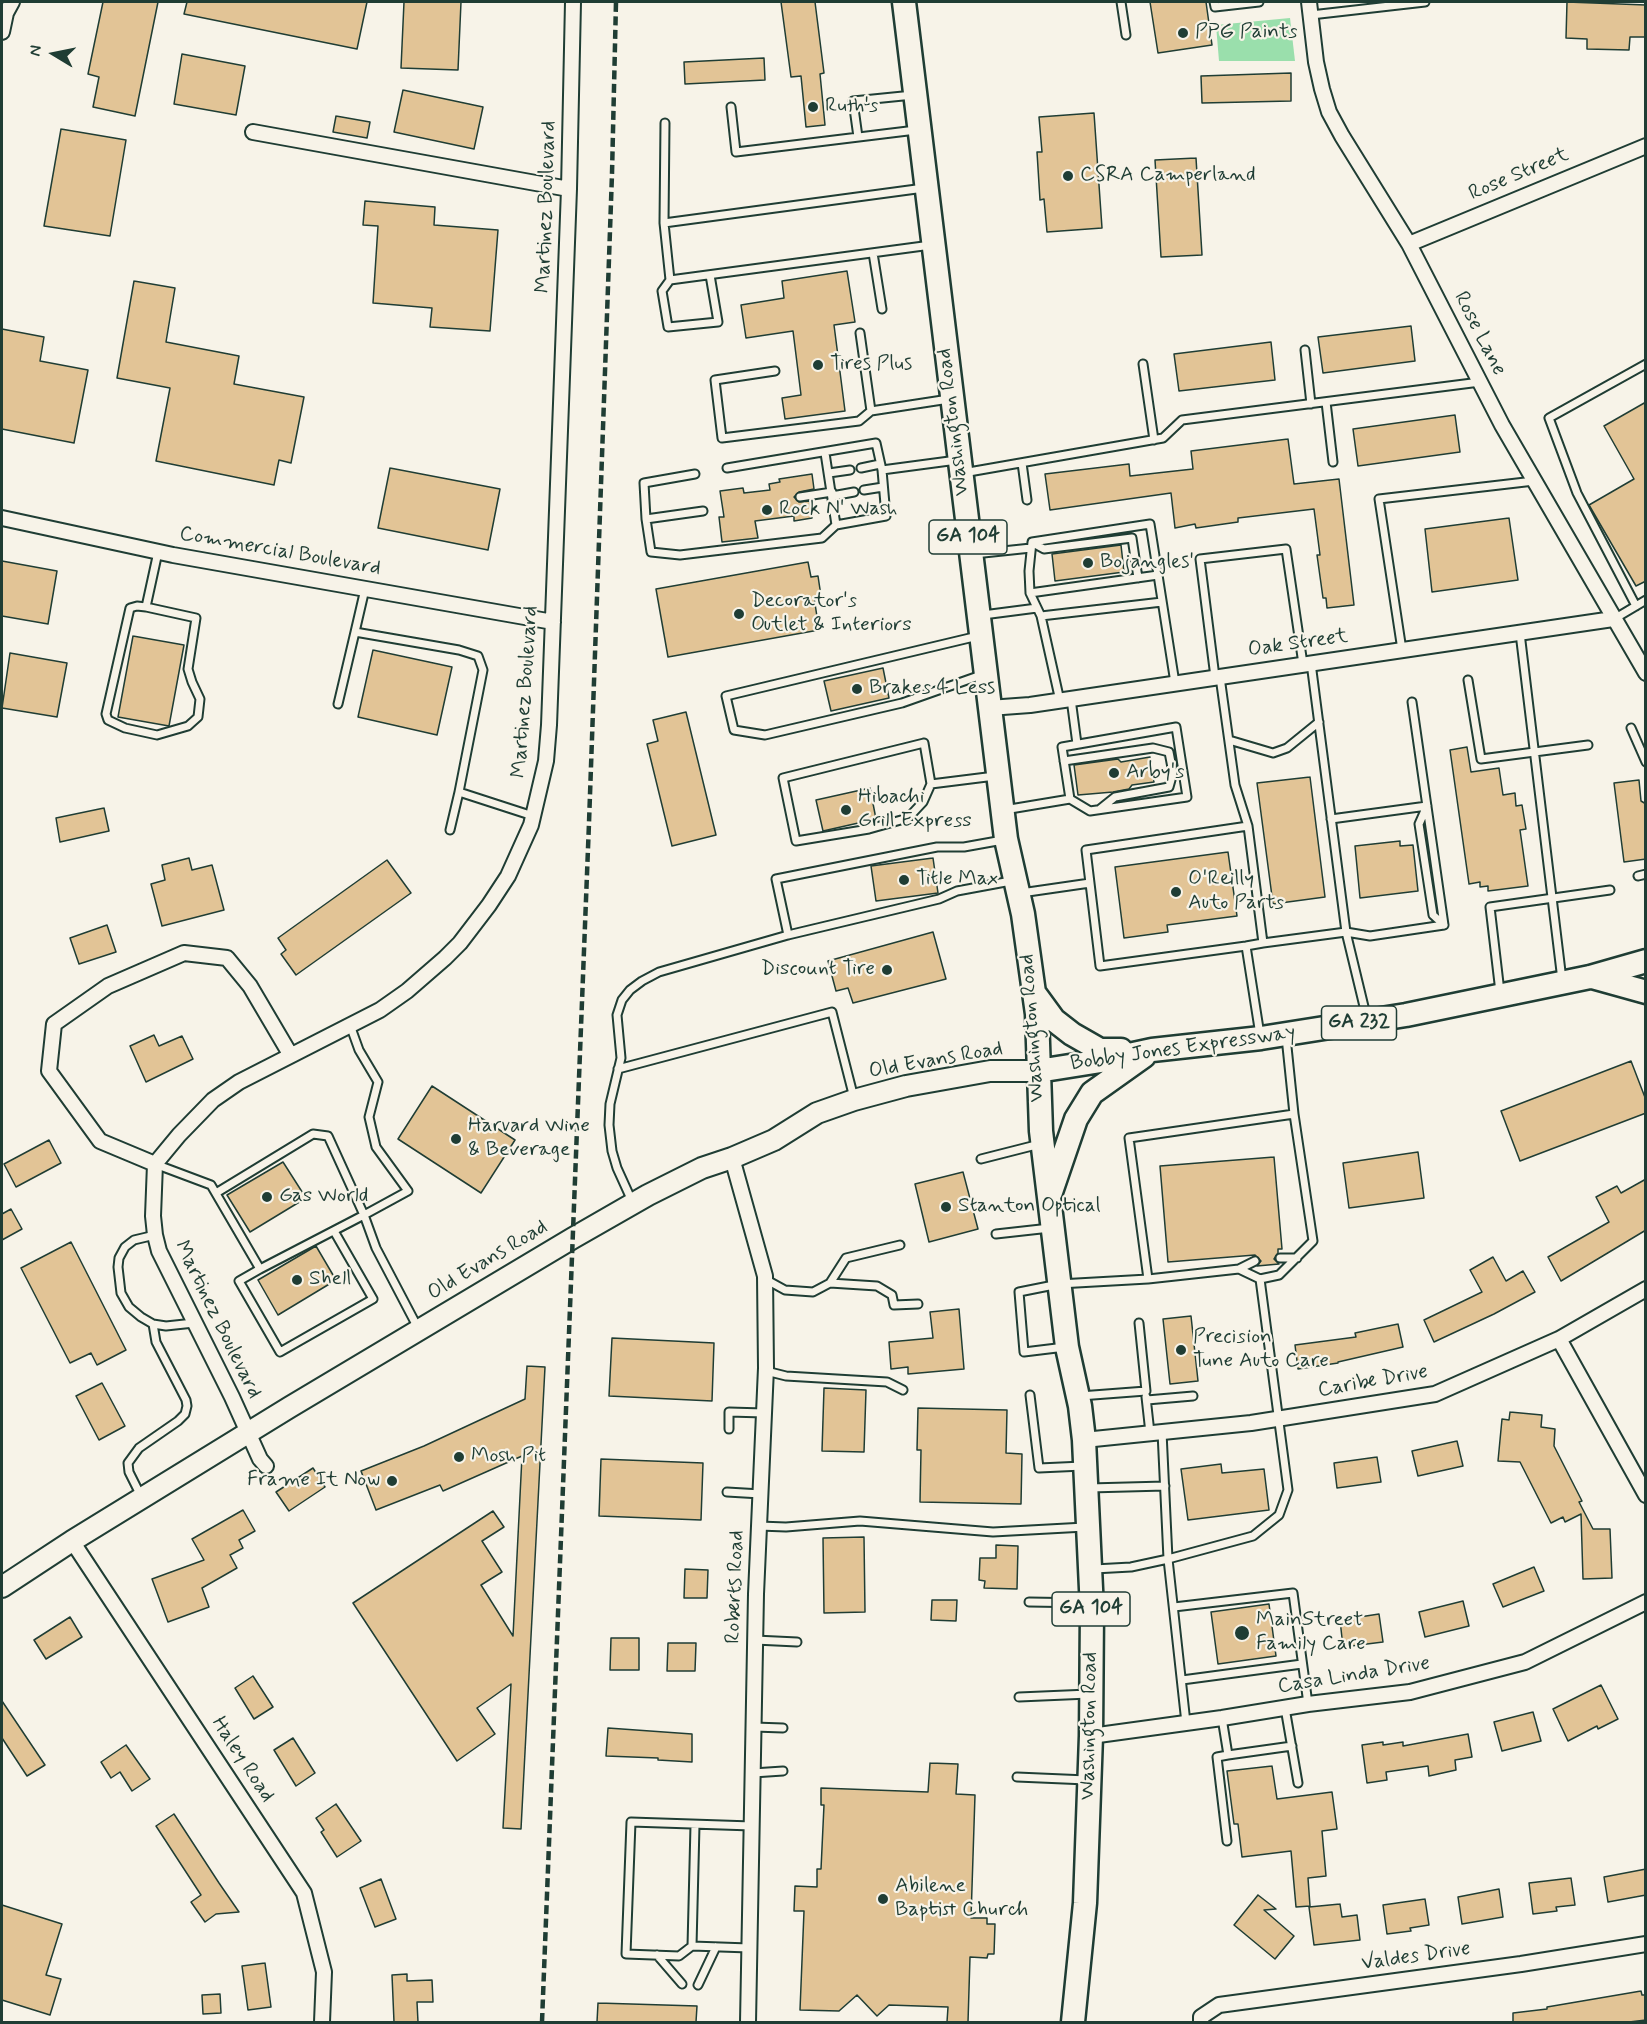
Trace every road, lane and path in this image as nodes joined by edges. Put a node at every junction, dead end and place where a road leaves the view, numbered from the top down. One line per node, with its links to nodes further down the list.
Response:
1 (12, 2): 9 (street)
2 (573, 2): 19 (street, Martinez Boulevard)
3 (904, 2): 11 (main road, Washington Road / GA 104)
4 (1122, 2): 10 (lane)
5 (1214, 2): 6 (lane)
6 (1259, 2)
7 (1425, 2): 8 (lane)
8 (1310, 8): 21 (street, Rose Lane)
9 (2, 32)
10 (1126, 35)
11 (915, 95): 14 (main road, Washington Road / GA 104); 16 (lane)
12 (731, 107): 16 (lane)
13 (665, 123): 20 (lane)
14 (919, 129): 16 (lane); 18 (main road, Washington Road / GA 104)
15 (254, 132): 19 (street)
16 (858, 137)
17 (1646, 146): 21 (street, Rose Street)
18 (926, 188): 20 (lane); 22 (main road, Washington Road / GA 104)
19 (569, 189): 73 (street, Martinez Boulevard)
20 (664, 223): 25 (lane)
21 (1409, 244): 32 (street, Rose Lane)
22 (933, 245): 23 (lane); 33 (main road, Washington Road / GA 104)
23 (873, 253): 24 (lane); 26 (lane)
24 (710, 275): 25 (lane); 25 (lane)
25 (670, 280)
26 (882, 309)
27 (860, 333): 36 (lane)
28 (1305, 350): 35 (lane)
29 (1143, 364): 37 (lane)
30 (1646, 364): 68 (lane)
31 (775, 371): 36 (lane)
32 (1480, 382): 34 (lane); 48 (street, Rose Lane)
33 (952, 398): 36 (lane); 42 (main road, Washington Road / GA 104)
34 (1326, 402): 35 (lane); 39 (lane)
35 (1311, 404): 37 (lane)
36 (871, 411)
37 (1154, 440): 40 (lane)
38 (825, 453): 41 (lane); 43 (lane); 46 (lane)
39 (1333, 462)
40 (1022, 463): 42 (lane); 54 (lane)
41 (881, 467): 42 (lane); 44 (lane); 49 (lane)
42 (960, 467): 61 (main road, Washington Road / GA 104)
43 (727, 468)
44 (861, 468)
45 (850, 470): 46 (lane)
46 (829, 473): 52 (lane)
47 (695, 474): 57 (lane)
48 (1534, 481): 72 (street, Rose Lane); 77 (lane)
49 (884, 487): 50 (lane); 58 (lane)
50 (864, 490)
51 (854, 492): 52 (lane)
52 (832, 494): 53 (lane); 58 (lane)
53 (800, 497)
54 (1027, 500)
55 (703, 511): 57 (lane)
56 (2, 518): 60 (street, Commercial Boulevard)
57 (646, 519): 58 (lane)
58 (836, 525)
59 (1032, 545): 61 (lane); 62 (lane); 63 (lane); 65 (lane)
60 (158, 552): 64 (street, Commercial Boulevard); 69 (lane)
61 (970, 554): 74 (main road, Washington Road / GA 104)
62 (1158, 575): 63 (lane); 67 (lane)
63 (1138, 578): 65 (lane)
64 (365, 589): 73 (street, Commercial Boulevard); 75 (lane)
65 (1030, 593): 70 (lane)
66 (1646, 600): 68 (lane)
67 (1162, 602): 71 (lane); 83 (lane)
68 (1636, 606): 72 (lane)
69 (146, 607): 69 (lane)
70 (1037, 608): 71 (lane); 74 (lane)
71 (1041, 616): 84 (lane)
72 (1613, 619): 76 (street, Oak Street); 79 (street, Rose Lane)
73 (553, 622): 103 (street, Martinez Boulevard)
74 (979, 625): 80 (main road, Washington Road / GA 104); 80 (lane)
75 (355, 632): 86 (lane); 98 (lane)
76 (1520, 633): 77 (street, Oak Street); 93 (lane)
77 (1402, 650): 78 (street, Oak Street)
78 (1307, 664): 81 (street, Oak Street); 81 (lane); 88 (lane)
79 (1646, 673)
80 (986, 674): 87 (main road, Washington Road / GA 104)
81 (1218, 677): 83 (street, Oak Street); 90 (lane)
82 (1468, 680): 93 (lane)
83 (1175, 683): 84 (street, Oak Street)
84 (1065, 700): 87 (street, Oak Street); 91 (lane)
85 (1412, 702): 100 (lane)
86 (338, 704)
87 (989, 708): 96 (main road, Washington Road / GA 104)
88 (1319, 722): 90 (lane); 104 (lane)
89 (1631, 728): 95 (lane)
90 (1229, 740): 105 (lane)
91 (1077, 744): 94 (lane); 102 (lane)
92 (1588, 746): 93 (lane)
93 (1534, 753): 111 (lane)
94 (1064, 761): 99 (lane); 102 (lane)
95 (1646, 762)
96 (998, 775): 97 (lane); 101 (main road, Washington Road / GA 104)
97 (931, 784): 97 (lane)
98 (459, 792): 103 (lane); 106 (lane)
99 (1070, 799): 101 (lane); 102 (lane)
100 (1427, 806): 104 (lane); 112 (lane)
101 (1002, 810): 107 (main road, Washington Road / GA 104)
102 (1100, 810)
103 (534, 816): 123 (street, Martinez Boulevard)
104 (1331, 819): 112 (lane)
105 (1248, 826): 108 (lane); 114 (lane)
106 (450, 830)
107 (1006, 839): 109 (main road, Washington Road / GA 104); 113 (lane)
108 (1090, 883): 109 (lane); 115 (lane)
109 (1016, 887): 113 (lane); 119 (main road, Washington Road / GA 104)
110 (1610, 890): 111 (lane)
111 (1552, 899): 118 (lane); 121 (lane)
112 (1346, 932): 114 (lane); 122 (lane)
113 (788, 935): 128 (lane)
114 (1263, 943): 115 (lane)
115 (1246, 946): 125 (lane)
116 (1646, 961): 117 (main road, Bobby Jones Expressway / GA 232)
117 (1590, 977): 118 (main road, Bobby Jones Expressway / GA 232); 120 (main road)
118 (1563, 982): 121 (main road, Bobby Jones Expressway / GA 232)
119 (1034, 991): 126 (main road); 129 (main road, Washington Road / GA 104)
120 (1646, 992)
121 (1500, 995): 122 (main road, Bobby Jones Expressway / GA 232)
122 (1368, 1021): 124 (main road, Bobby Jones Expressway / GA 232)
123 (350, 1025): 127 (street, Martinez Boulevard); 139 (lane)
124 (1286, 1034): 125 (main road, Bobby Jones Expressway / GA 232); 131 (lane)
125 (1261, 1038): 126 (main road, Bobby Jones Expressway / GA 232)
126 (1152, 1050): 129 (main road, Bobby Jones Expressway / GA 232); 137 (main road)
127 (290, 1054): 135 (street, Martinez Boulevard); 135 (street)
128 (618, 1069): 130 (lane); 138 (lane)
129 (1038, 1071): 130 (street, Old Evans Road); 132 (main road, Washington Road / GA 104)
130 (855, 1100): 133 (street, Old Evans Road)
131 (1294, 1114): 146 (lane); 151 (lane)
132 (1042, 1144): 134 (lane); 137 (main road, Washington Road / GA 104)
133 (732, 1158): 138 (street, Old Evans Road); 150 (street, Roberts Road)
134 (981, 1159)
135 (155, 1164): 136 (lane); 143 (street, Martinez Boulevard)
136 (216, 1193): 139 (lane); 148 (lane)
137 (1049, 1197): 140 (main road, Washington Road / GA 104)
138 (633, 1204): 160 (street, Old Evans Road)
139 (364, 1215): 141 (lane); 160 (lane)
140 (1053, 1228): 142 (lane); 154 (main road, Washington Road / GA 104)
141 (334, 1231): 148 (lane); 148 (lane)
142 (996, 1234)
143 (155, 1235): 157 (street, Martinez Boulevard); 159 (lane)
144 (900, 1245): 153 (lane)
145 (1280, 1258): 146 (lane)
146 (1297, 1258): 152 (lane)
147 (1255, 1261): 149 (lane)
148 (260, 1269)
149 (1239, 1269): 151 (lane); 152 (lane)
150 (765, 1279): 153 (lane); 163 (street, Roberts Road)
151 (1148, 1279): 154 (lane)
152 (1260, 1279): 171 (lane)
153 (830, 1283): 156 (lane)
154 (1059, 1284): 162 (main road, Washington Road / GA 104); 162 (lane)
155 (1646, 1289): 161 (street, Caribe Drive)
156 (918, 1304)
157 (194, 1323): 159 (lane); 173 (street, Martinez Boulevard)
158 (1138, 1323): 165 (lane)
159 (153, 1324): 182 (lane)
160 (419, 1330): 173 (street, Old Evans Road)
161 (1559, 1339): 171 (street, Caribe Drive); 181 (street)
162 (1067, 1347): 167 (main road, Washington Road / GA 104)
163 (766, 1371): 164 (lane); 170 (street, Roberts Road)
164 (903, 1390)
165 (1146, 1391): 167 (lane); 169 (lane)
166 (1030, 1395): 177 (lane)
167 (1078, 1396): 175 (main road, Washington Road / GA 104)
168 (1193, 1396): 169 (lane)
169 (1146, 1400): 174 (lane)
170 (764, 1413): 172 (lane); 180 (street, Roberts Road)
171 (1278, 1419): 174 (street, Caribe Drive); 186 (lane)
172 (729, 1429)
173 (248, 1433): 176 (street, Martinez Boulevard); 182 (street, Old Evans Road)
174 (1156, 1433): 175 (street, Caribe Drive); 178 (lane)
175 (1084, 1440): 177 (main road, Washington Road / GA 104)
176 (266, 1466)
177 (1086, 1477): 178 (lane); 184 (main road, Washington Road / GA 104)
178 (1165, 1485): 186 (lane)
179 (727, 1492): 180 (lane)
180 (761, 1494): 183 (street, Roberts Road)
181 (1646, 1495)
182 (142, 1498): 185 (street, Old Evans Road)
183 (759, 1526): 184 (lane); 193 (street, Roberts Road)
184 (1088, 1527): 187 (main road, Washington Road / GA 104)
185 (72, 1541): 188 (street, Old Evans Road); 223 (street, Haley Road)
186 (1168, 1559): 187 (lane); 192 (lane)
187 (1090, 1569): 191 (main road, Washington Road / GA 104)
188 (2, 1587)
189 (1029, 1602): 191 (lane)
190 (1646, 1602): 199 (street, Casa Linda Drive)
191 (1091, 1603): 197 (main road, Washington Road / GA 104)
192 (1174, 1608): 195 (lane); 196 (lane)
193 (755, 1640): 194 (lane); 203 (street, Roberts Road)
194 (797, 1641)
195 (1302, 1664): 196 (lane); 199 (lane)
196 (1182, 1680): 202 (lane)
197 (1091, 1694): 198 (lane); 205 (main road, Washington Road / GA 104)
198 (1019, 1697)
199 (1308, 1704): 200 (street, Casa Linda Drive)
200 (1285, 1708): 201 (street, Casa Linda Drive); 206 (lane)
201 (1222, 1719): 202 (street, Casa Linda Drive); 207 (lane)
202 (1186, 1723): 205 (street, Casa Linda Drive)
203 (754, 1727): 204 (lane); 209 (street, Roberts Road)
204 (783, 1728)
205 (1091, 1737): 211 (main road, Washington Road / GA 104)
206 (1292, 1746): 207 (lane); 212 (lane)
207 (1228, 1755): 215 (lane)
208 (783, 1771): 209 (lane)
209 (753, 1773): 214 (street, Roberts Road)
210 (1017, 1777): 211 (lane)
211 (1089, 1780): 225 (main road, Washington Road / GA 104)
212 (1298, 1783)
213 (695, 1824): 214 (lane); 217 (lane); 220 (lane)
214 (752, 1826): 219 (street, Roberts Road)
215 (1227, 1841)
216 (1646, 1944): 226 (street, Valdes Drive)
217 (692, 1946): 218 (lane); 220 (lane)
218 (716, 1947): 219 (lane); 222 (lane)
219 (748, 1948): 224 (street, Roberts Road)
220 (657, 1955): 221 (lane)
221 (682, 1984)
222 (698, 1985)
223 (322, 2022)
224 (748, 2022)
225 (1073, 2022)
226 (1201, 2022)

